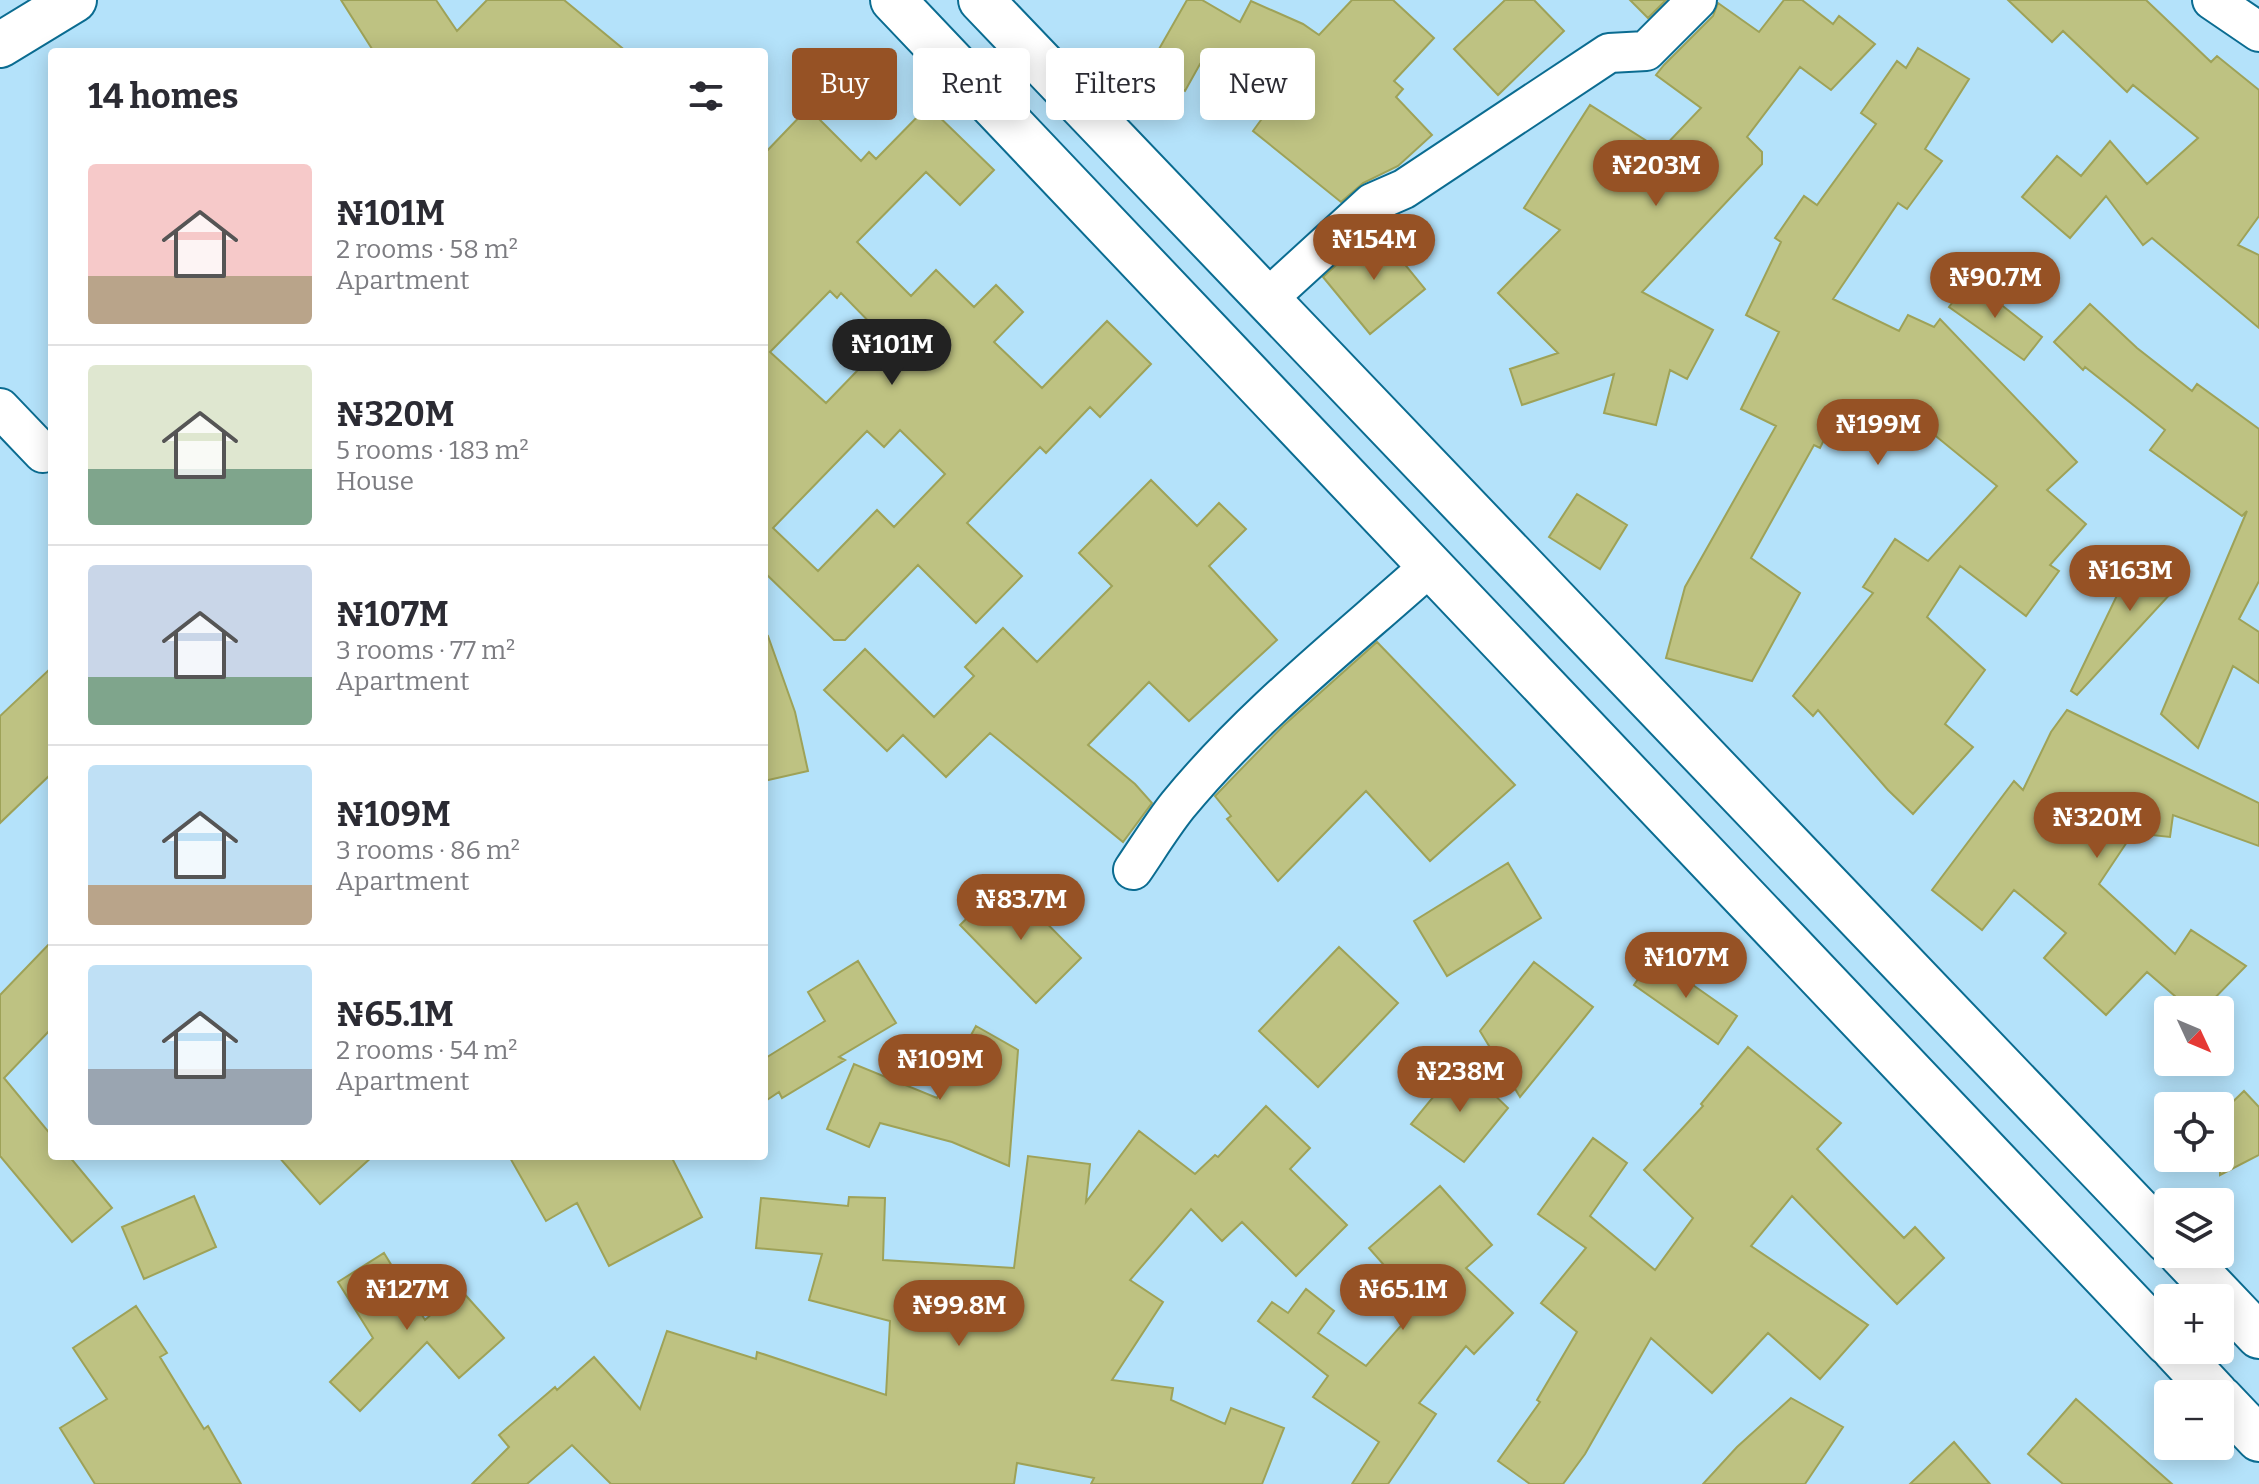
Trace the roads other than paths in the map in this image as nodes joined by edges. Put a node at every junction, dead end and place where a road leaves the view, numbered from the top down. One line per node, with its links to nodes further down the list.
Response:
1 (74, 0): 7 (main road)
2 (893, 0): 11 (main road)
3 (981, 0): 8 (main road)
4 (1697, 0): 8 (street)
5 (2212, 0): 6 (street)
6 (2259, 32)
7 (0, 45)
8 (1267, 299): 13 (main road)
9 (0, 408): 10 (street)
10 (43, 453)
11 (1430, 566): 12 (street); 15 (main road)
12 (1133, 870)
13 (2154, 1226)
14 (2194, 1268): 16 (main road)
15 (2154, 1328)
16 (2259, 1336)
17 (2188, 1364): 18 (main road)
18 (2203, 1380)
19 (2234, 1413): 20 (main road)
20 (2259, 1439)

